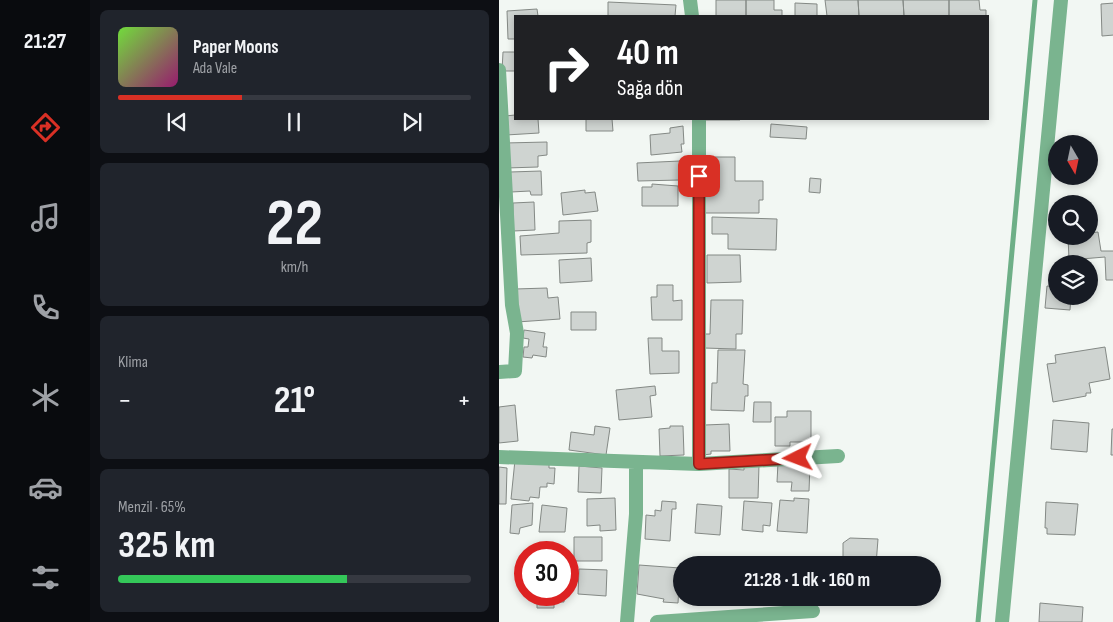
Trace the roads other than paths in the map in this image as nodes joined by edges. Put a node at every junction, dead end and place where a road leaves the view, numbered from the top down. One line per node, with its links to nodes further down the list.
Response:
1 (690, 0): 3 (street)
2 (1061, 0): 14 (street)
3 (692, 15)
4 (499, 70): 6 (street)
5 (699, 120): 10 (street)
6 (499, 372)
7 (837, 456): 10 (street)
8 (499, 458): 9 (street)
9 (635, 462): 10 (street); 12 (street)
10 (699, 464)
11 (813, 611): 13 (street)
12 (627, 622)
13 (657, 622)
14 (1002, 622)

